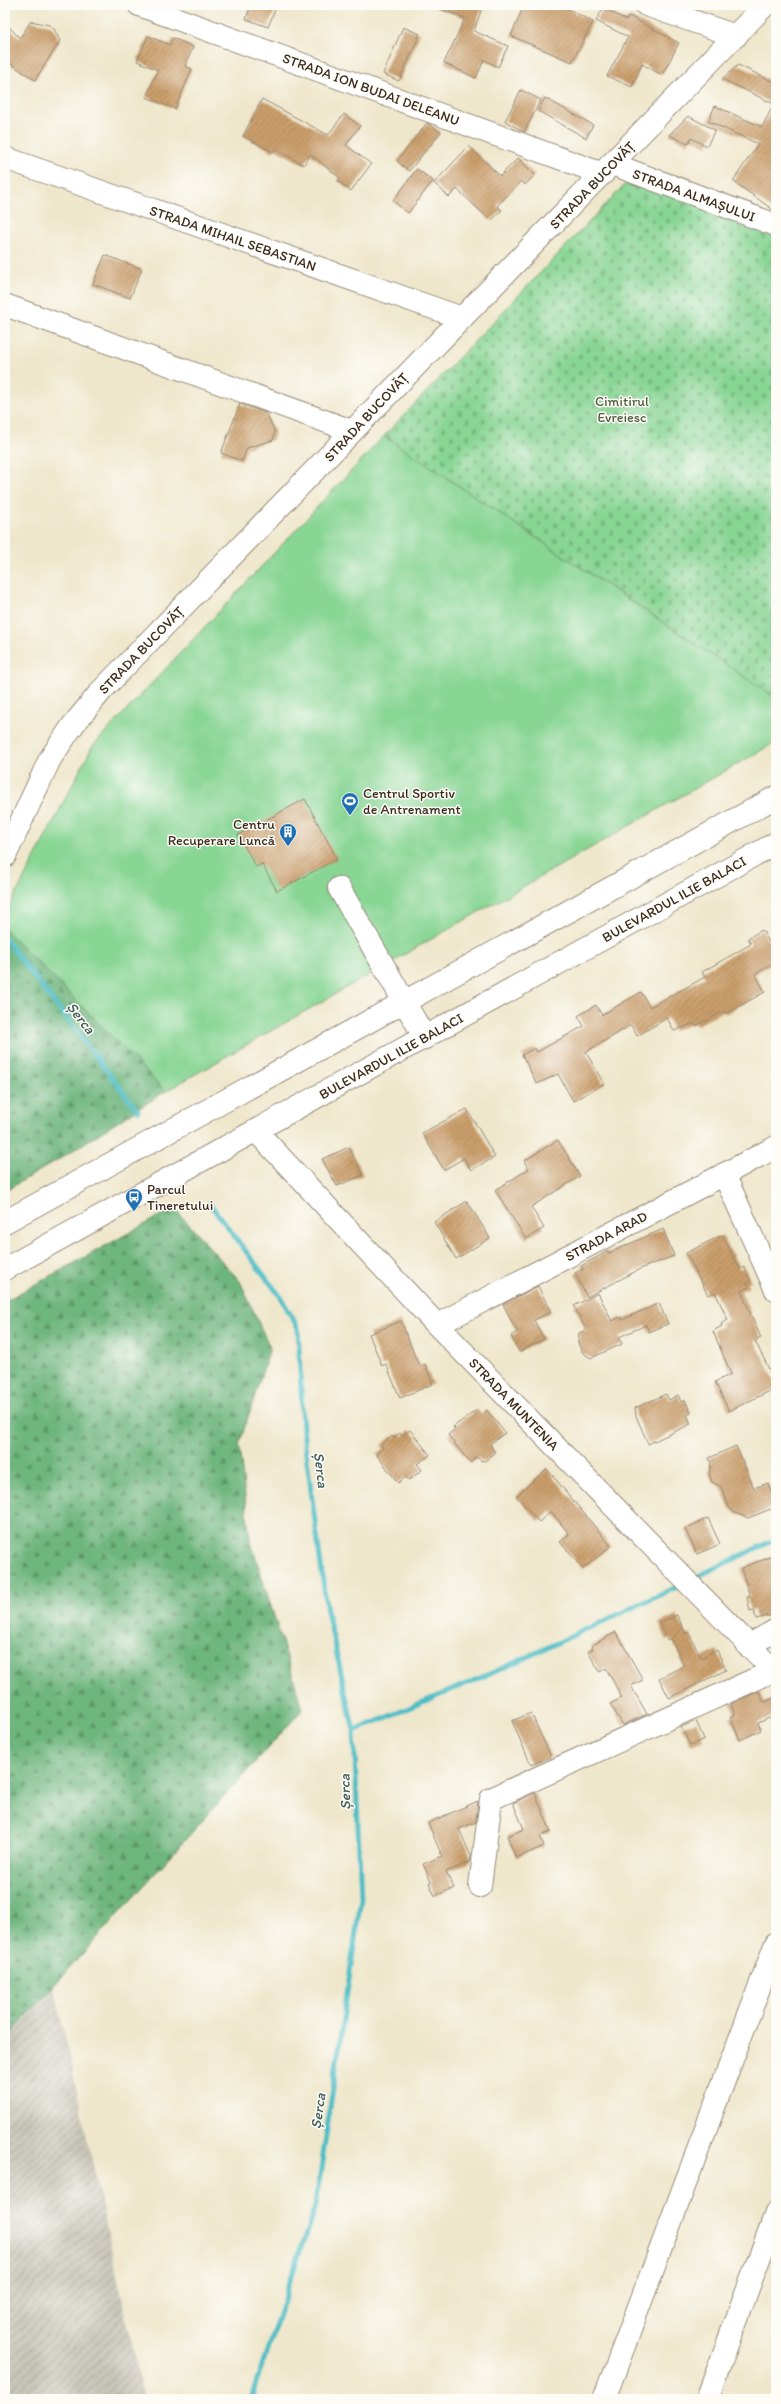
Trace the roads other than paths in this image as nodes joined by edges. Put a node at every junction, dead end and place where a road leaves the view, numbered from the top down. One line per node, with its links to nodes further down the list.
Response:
1 (139, 5): 6 (street, STRADA ION BUDAI DELEANU)
2 (646, 5): 4 (street)
3 (765, 5): 4 (street, STRADA BUCOVĂȚ)
4 (736, 36): 6 (street, STRADA BUCOVĂȚ)
5 (5, 158): 9 (street, STRADA MIHAIL SEBASTIAN)
6 (608, 169): 7 (street, STRADA ALMAȘULUI); 9 (street, STRADA BUCOVĂȚ)
7 (776, 225)
8 (5, 305): 10 (street)
9 (462, 318): 10 (street, STRADA BUCOVĂȚ)
10 (352, 431): 13 (street, STRADA BUCOVĂȚ)
11 (776, 797): 15 (street)
12 (776, 843): 16 (street, BULEVARDUL ILIE BALACI)
13 (5, 856)
14 (338, 888): 15 (street)
15 (405, 1003): 16 (street); 20 (street)
16 (425, 1038): 17 (street, BULEVARDUL ILIE BALACI)
17 (256, 1131): 21 (street, BULEVARDUL ILIE BALACI); 23 (street, STRADA MUNTENIA)
18 (776, 1147): 19 (street, STRADA ARAD)
19 (724, 1174): 22 (street); 23 (street, STRADA ARAD)
20 (5, 1222)
21 (5, 1270)
22 (776, 1290)
23 (437, 1325): 25 (street, STRADA MUNTENIA)
24 (776, 1630): 25 (street)
25 (748, 1646): 26 (street, STRADA MUNTENIA)
26 (775, 1672): 27 (street)
27 (480, 1886)
28 (776, 1943): 30 (street)
29 (776, 2213): 31 (street)
30 (604, 2399)
31 (707, 2399)

